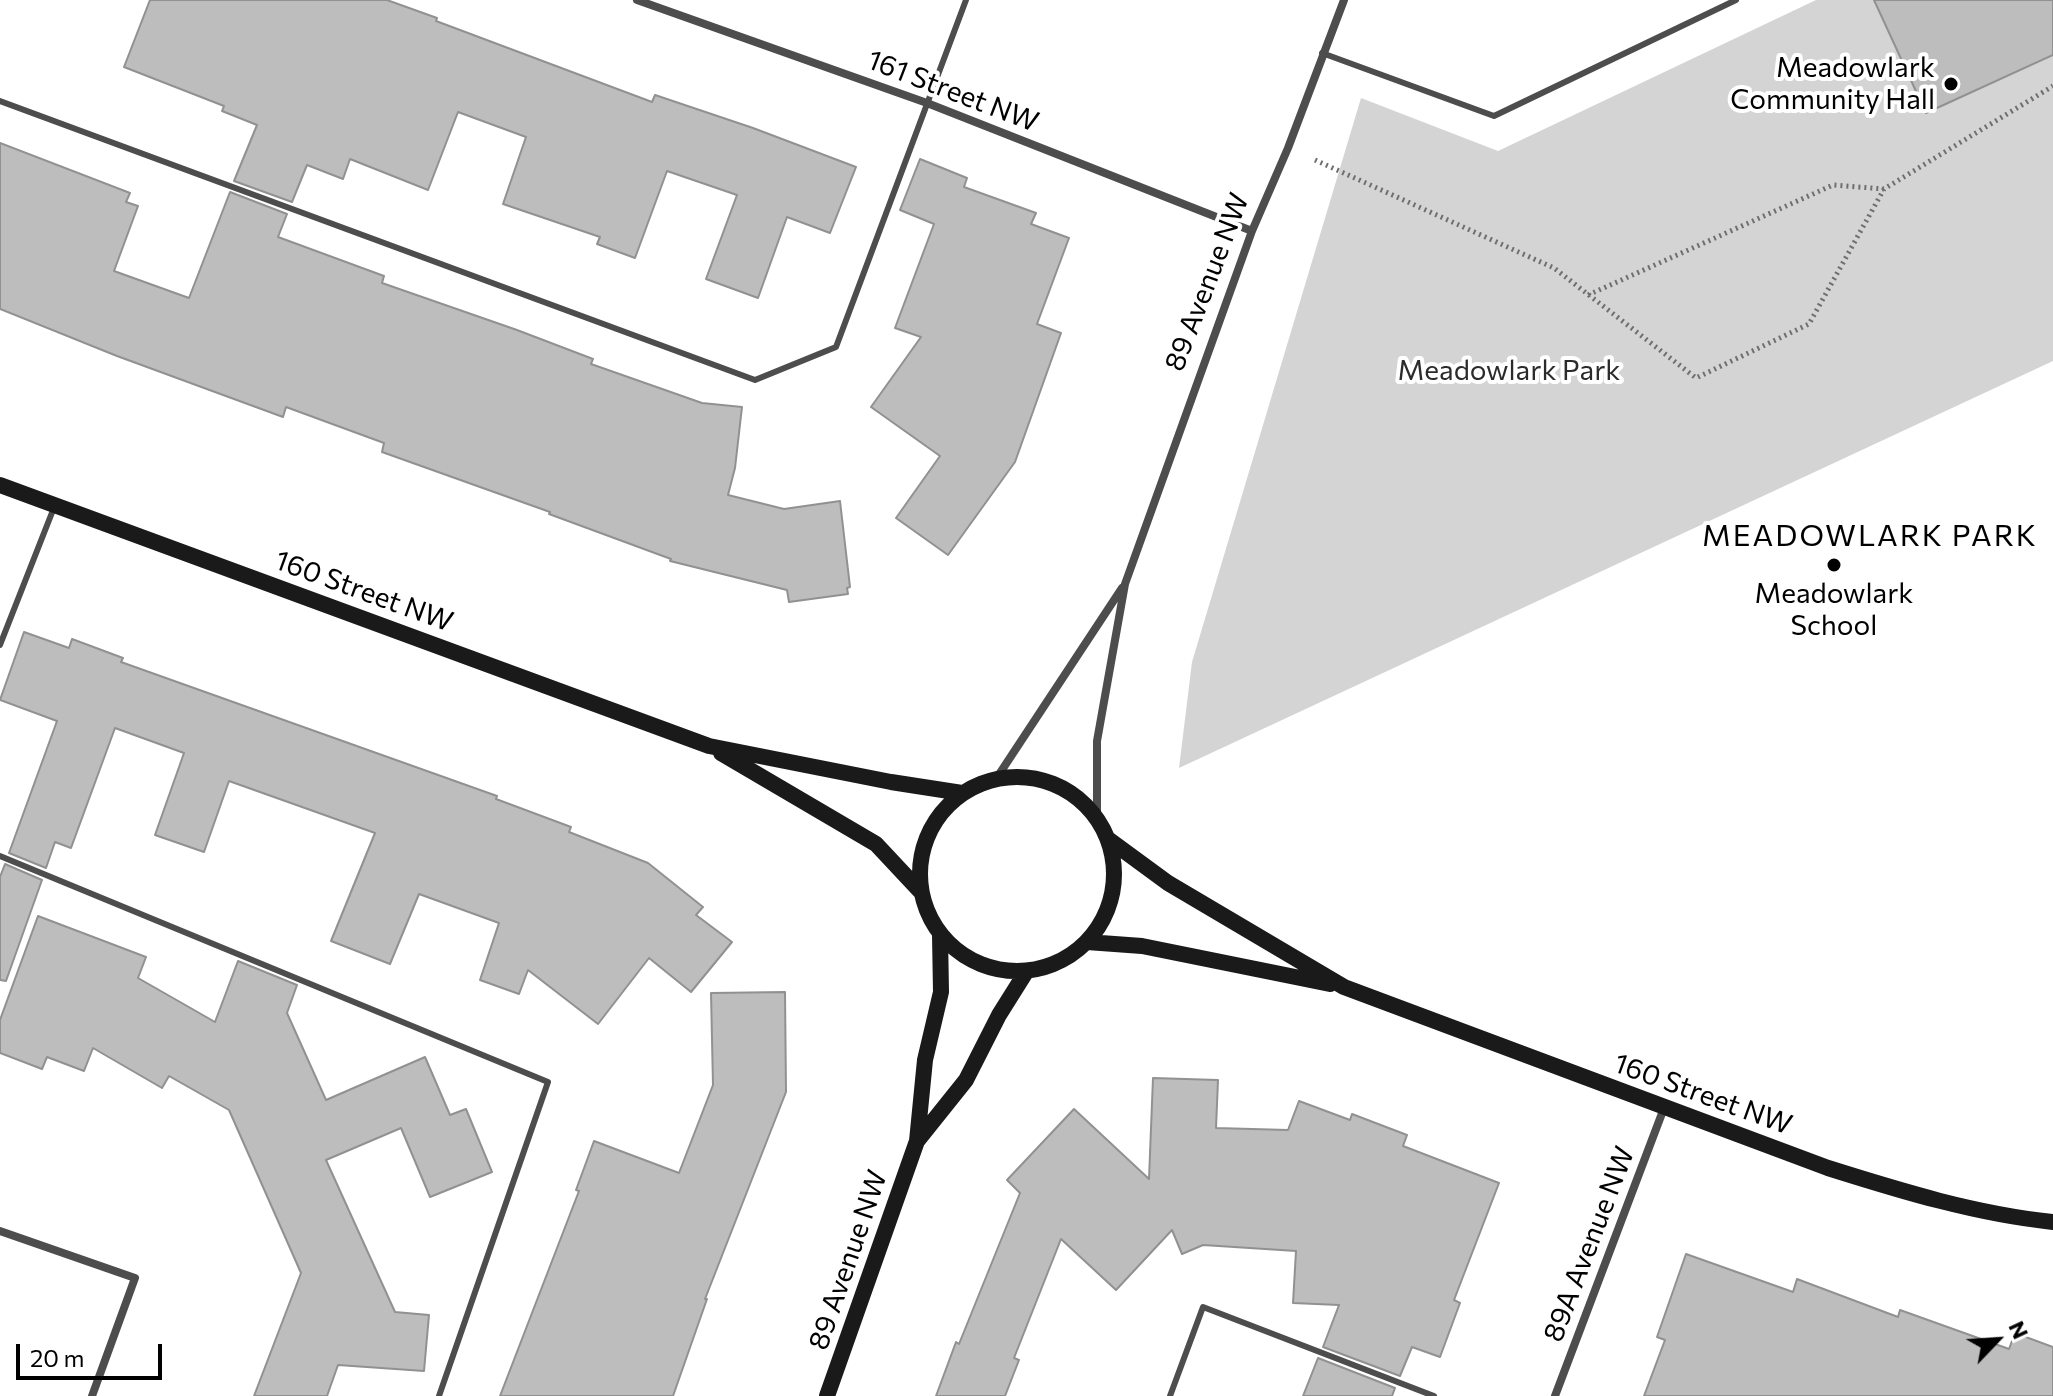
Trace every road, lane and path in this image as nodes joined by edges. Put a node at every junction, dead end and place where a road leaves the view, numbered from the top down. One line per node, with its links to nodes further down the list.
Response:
1 (637, 0): 8 (street, 161 Street NW)
2 (966, 0): 8 (lane)
3 (1344, 0): 5 (street, 89 Avenue NW)
4 (1736, 0): 5 (lane)
5 (1322, 53): 9 (street, 89 Avenue NW)
6 (2053, 86): 10 (path)
7 (0, 101): 8 (lane)
8 (927, 103): 11 (street, 161 Street NW)
9 (1288, 148): 11 (street, 89 Avenue NW); 12 (path)
10 (1884, 189): 12 (path); 12 (path)
11 (1252, 231): 15 (street, 89 Avenue NW)
12 (1588, 295)
13 (0, 485): 14 (street, 160 Street NW)
14 (55, 505): 16 (lane); 17 (street, 160 Street NW)
15 (1125, 584): 18 (street, 89 Avenue NW); 20 (street, 89 Avenue NW)
16 (0, 645)
17 (709, 746): 19 (street, 160 Street NW); 23 (street, 160 Street NW)
18 (996, 779): 19 (street); 20 (street)
19 (962, 793): 23 (street)
20 (1097, 819): 21 (street)
21 (1108, 839): 25 (street); 27 (street, 160 Street NW)
22 (0, 856): 33 (lane)
23 (920, 891): 24 (street)
24 (940, 935): 26 (street); 29 (street, 89 Avenue NW)
25 (1087, 942): 26 (street); 27 (street, 160 Street NW)
26 (1026, 972): 29 (street, 89 Avenue NW)
27 (1344, 987): 28 (street, 160 Street NW)
28 (1664, 1108): 30 (street, 160 Street NW); 37 (street, 89A Avenue NW)
29 (917, 1141): 34 (street, 89 Avenue NW)
30 (2053, 1222)
31 (0, 1231): 32 (street)
32 (92, 1396)
33 (439, 1396)
34 (827, 1396)
35 (1170, 1396): 36 (lane)
36 (1434, 1396)
37 (1555, 1396)

